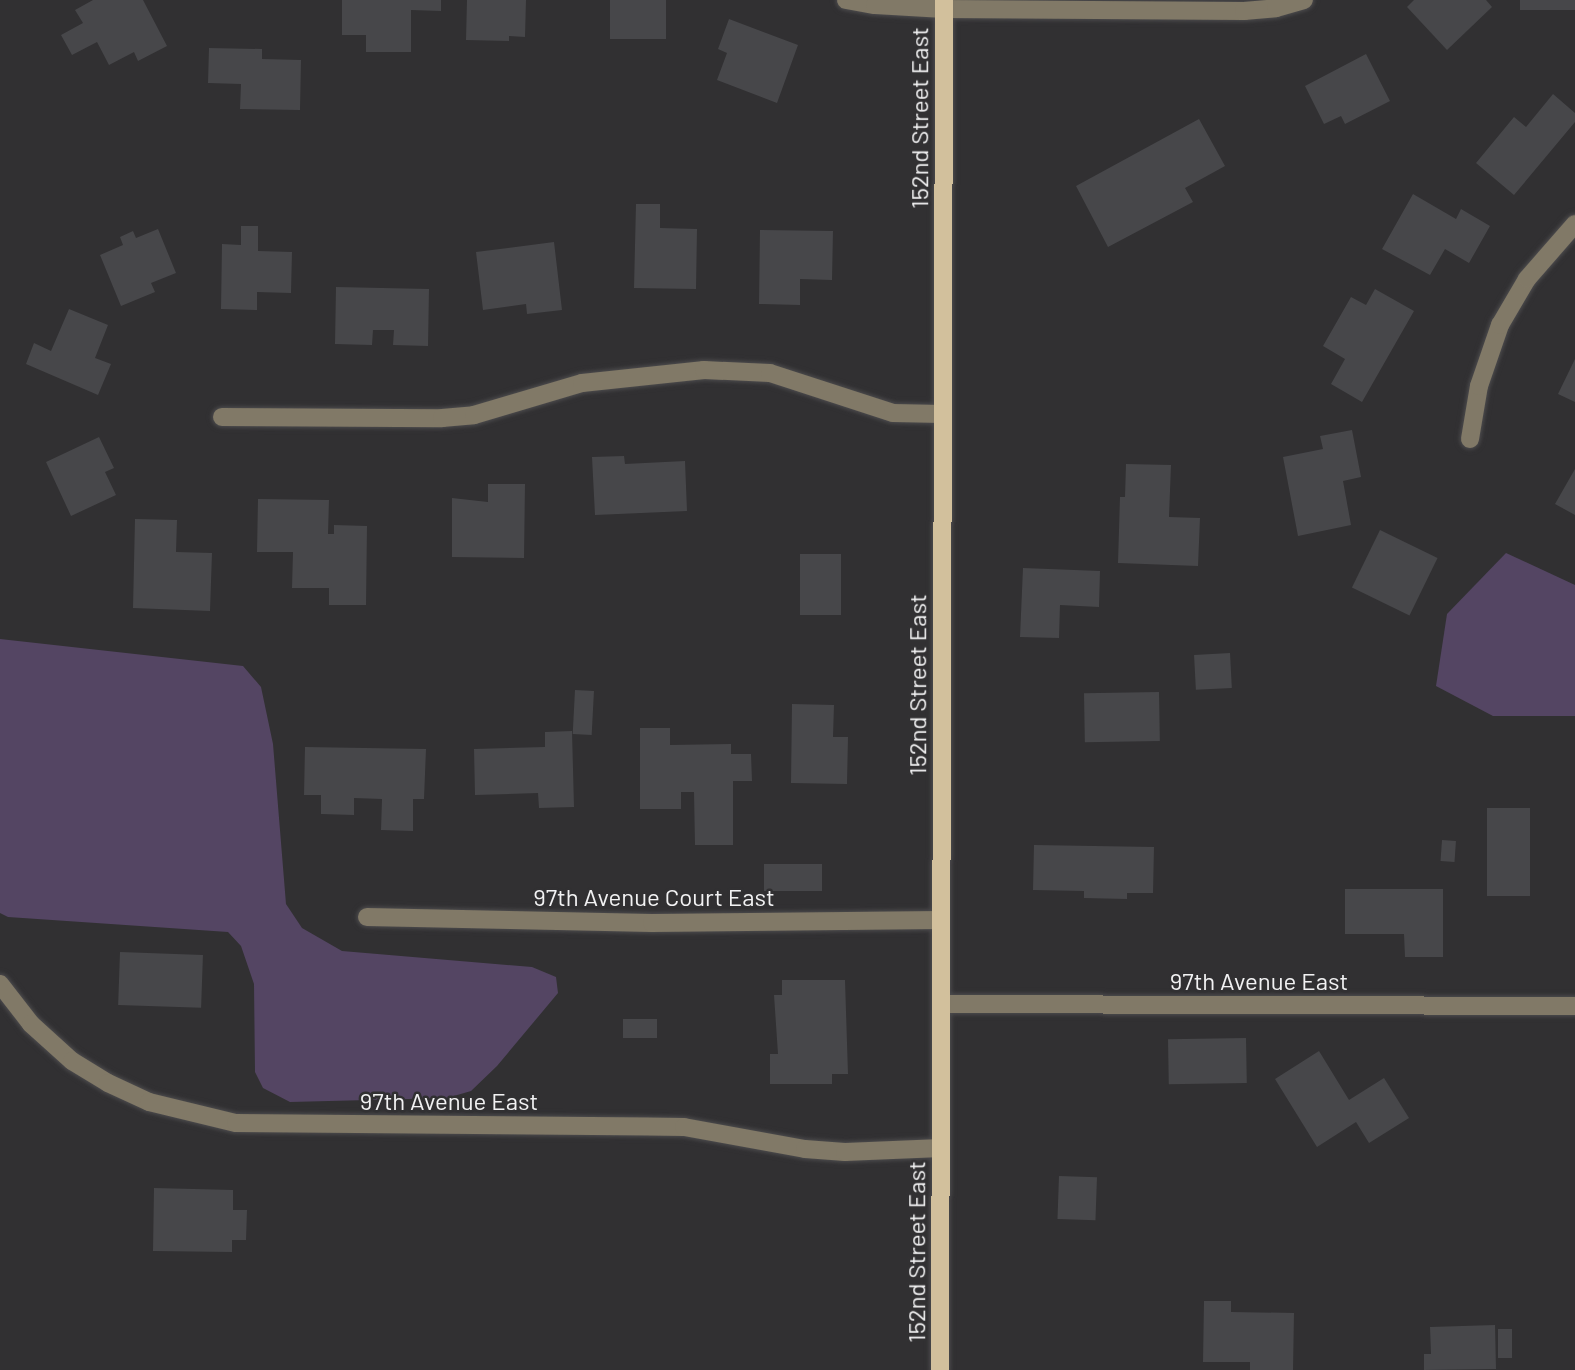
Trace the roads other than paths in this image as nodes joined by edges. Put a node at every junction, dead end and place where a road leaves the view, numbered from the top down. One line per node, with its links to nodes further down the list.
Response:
1 (846, 0): 3 (street)
2 (1304, 0): 3 (street)
3 (944, 5): 5 (main road, 152nd Street East)
4 (1575, 224): 7 (street)
5 (943, 414): 6 (street); 9 (main road, 152nd Street East)
6 (222, 417)
7 (1470, 439)
8 (367, 917): 9 (street, 97th Avenue Court East)
9 (941, 920): 11 (main road, 152nd Street East)
10 (0, 984): 13 (street, 97th Avenue East)
11 (942, 1004): 12 (street, 97th Avenue East); 13 (main road, 152nd Street East)
12 (1575, 1006)
13 (941, 1148): 14 (main road, 152nd Street East)
14 (940, 1370)

